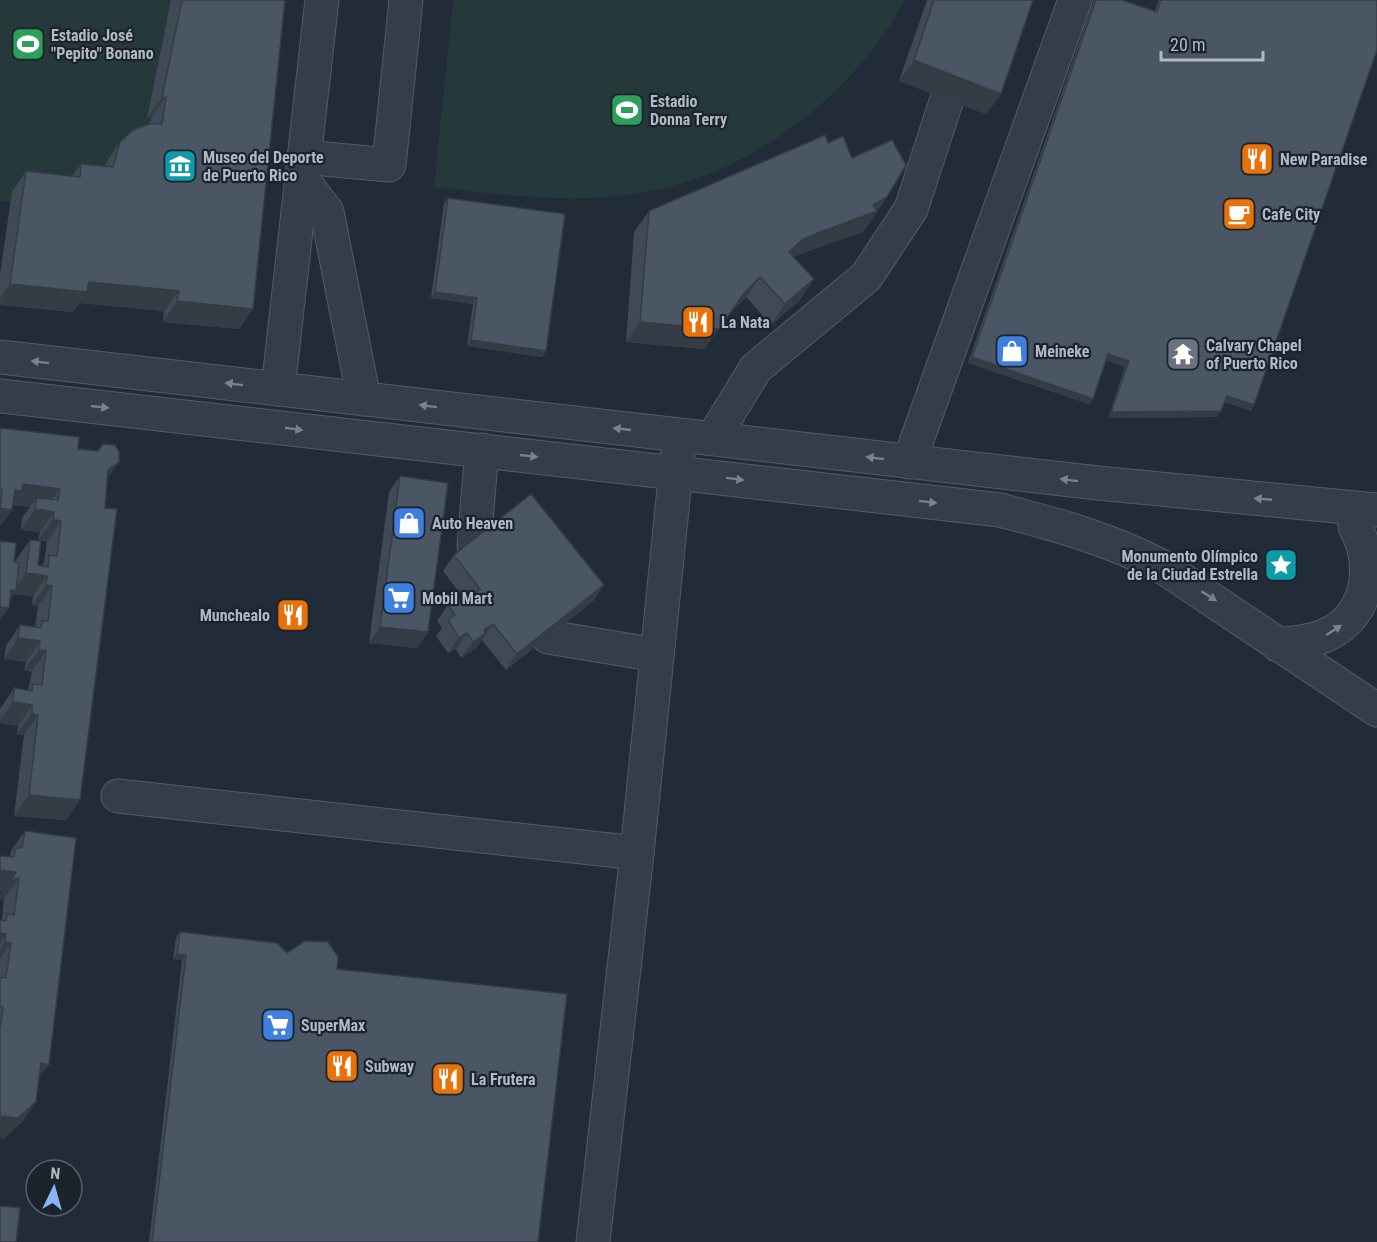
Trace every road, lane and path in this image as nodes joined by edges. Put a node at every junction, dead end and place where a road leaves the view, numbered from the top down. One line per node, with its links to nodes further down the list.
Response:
1 (322, 0): 5 (street)
2 (406, 0): 5 (street)
3 (1075, 0): 13 (street)
4 (947, 99): 11 (street)
5 (303, 168): 7 (street); 9 (street)
6 (0, 357): 7 (street, one-way to 6)
7 (278, 389): 9 (street)
8 (0, 396): 12 (street, one-way to 12)
9 (364, 399): 10 (street, one-way to 9)
10 (680, 436): 11 (street); 14 (street)
11 (713, 438): 13 (street, one-way to 11)
12 (482, 450): 14 (street, one-way to 14); 16 (street)
13 (909, 462): 15 (street, one-way to 13)
14 (676, 472): 18 (street, one-way to 18); 19 (street)
15 (1370, 528): 18 (street, one-way to 15)
16 (474, 545)
17 (548, 637): 19 (street)
18 (1278, 645): 20 (street)
19 (657, 655): 22 (street)
20 (1377, 710)
21 (118, 796): 22 (street)
22 (637, 853): 23 (street)
23 (593, 1242)

